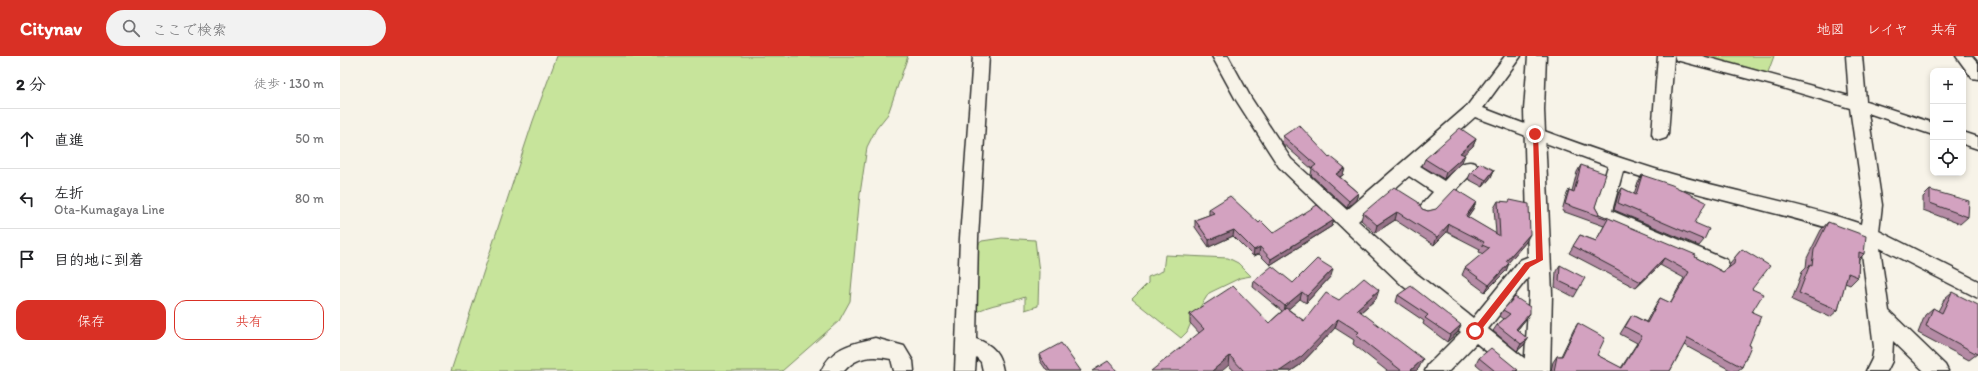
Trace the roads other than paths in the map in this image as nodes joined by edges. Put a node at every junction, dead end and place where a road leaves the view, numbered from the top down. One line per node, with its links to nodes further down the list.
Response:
1 (982, 56): 29 (street)
2 (1220, 56): 22 (street)
3 (1513, 56): 11 (street)
4 (1537, 56): 13 (main road)
5 (1666, 56): 14 (street)
6 (1681, 56): 10 (street)
7 (1854, 56): 10 (street)
8 (1964, 56): 9 (street)
9 (1978, 74)
10 (1858, 104): 12 (street); 23 (street)
11 (1473, 110): 13 (street); 18 (street)
12 (1930, 128)
13 (1535, 134): 17 (street); 24 (main road)
14 (1660, 134)
15 (1966, 139): 16 (street)
16 (1978, 143)
17 (1618, 163): 23 (street); 25 (street)
18 (1408, 167): 20 (street); 22 (street)
19 (1469, 167): 20 (street)
20 (1446, 190): 21 (street)
21 (1426, 210)
22 (1346, 221): 28 (street)
23 (1869, 234): 26 (street); 27 (street)
24 (1540, 260): 28 (street); 36 (main road)
25 (1720, 265)
26 (1978, 290)
27 (1881, 316): 37 (street); 38 (street)
28 (1475, 331): 34 (street); 35 (street)
29 (965, 345): 32 (street); 33 (street)
30 (831, 371): 31 (street)
31 (904, 371)
32 (965, 371)
33 (993, 371)
34 (1435, 371)
35 (1526, 371)
36 (1537, 371)
37 (1876, 371)
38 (1938, 371)

